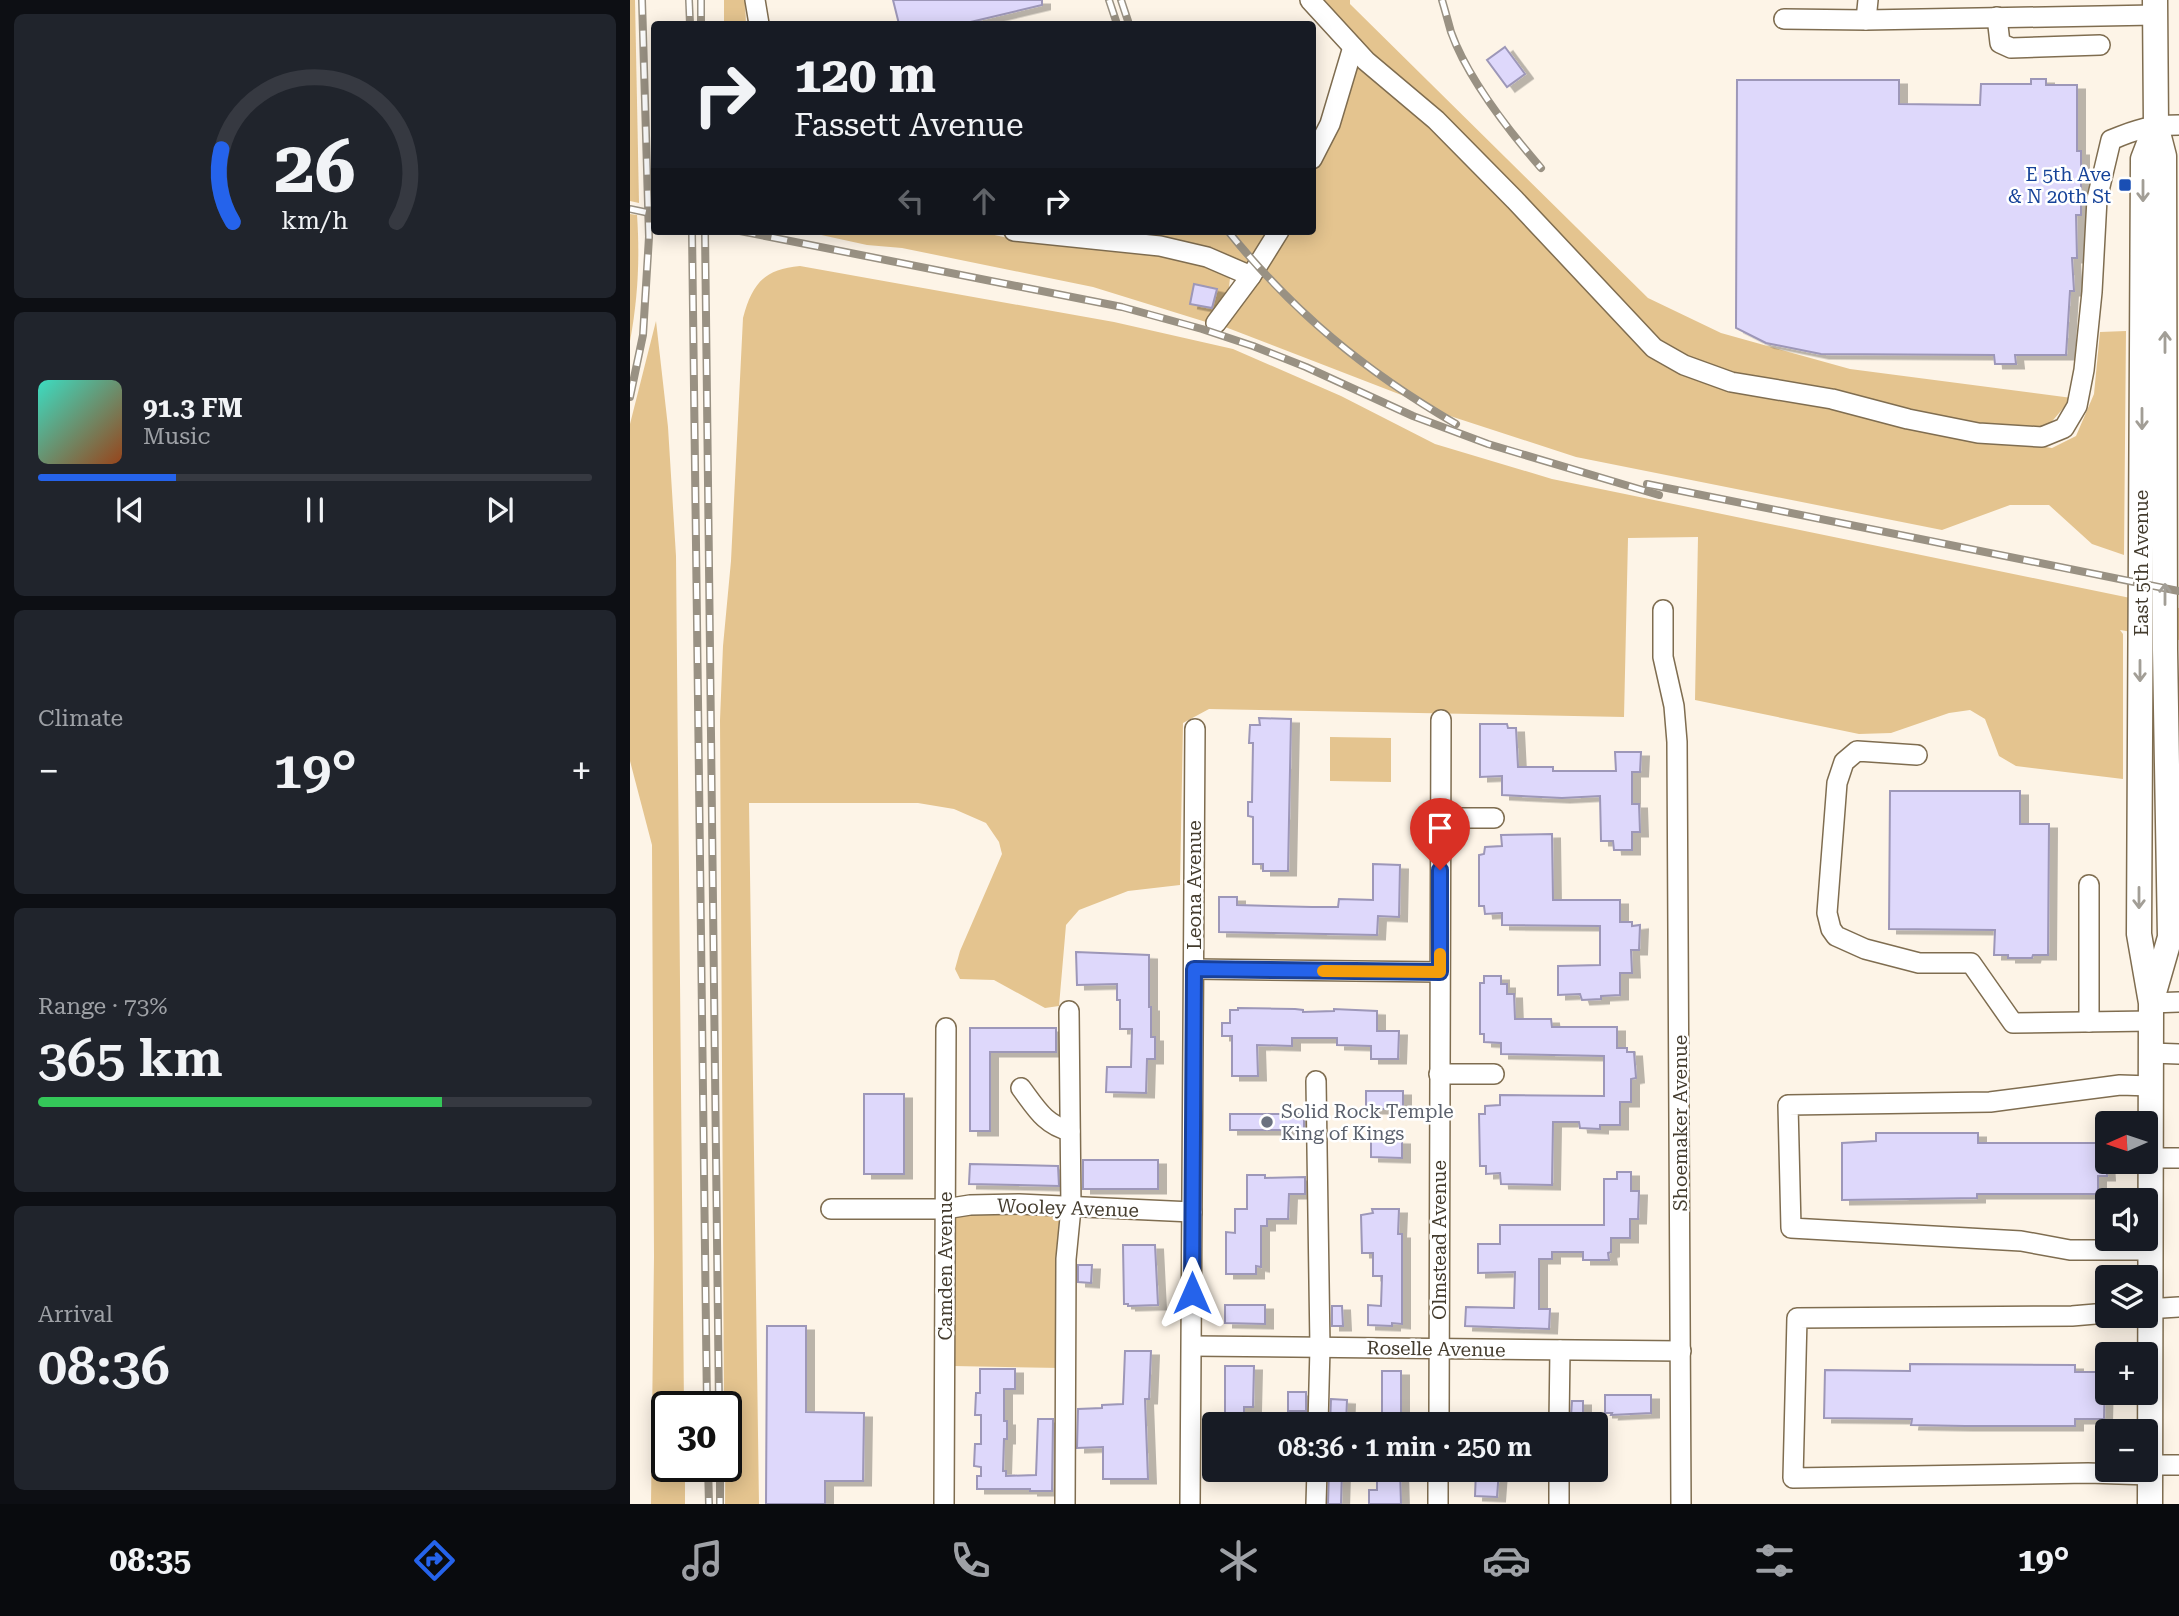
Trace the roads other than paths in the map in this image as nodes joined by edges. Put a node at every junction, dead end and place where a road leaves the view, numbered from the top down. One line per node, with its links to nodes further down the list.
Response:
1 (755, 0): 8 (street)
2 (1310, 0): 10 (street)
3 (1868, 0): 7 (street)
4 (2155, 8): 5 (street); 11 (main road, East 5th Avenue)
5 (1997, 17): 7 (street); 9 (street)
6 (1784, 19): 7 (street)
7 (1866, 20)
8 (758, 21)
9 (2100, 45)
10 (1353, 47): 11 (street); 12 (street)
11 (2168, 125): 28 (main road, East 5th Avenue)
12 (1316, 151)
13 (1053, 235): 15 (street)
14 (1277, 235): 15 (street)
15 (1251, 276): 16 (street)
16 (1216, 323)
17 (1663, 610): 55 (street, Shoemaker Avenue)
18 (1441, 720): 21 (street, Olmstead Avenue)
19 (1195, 729): 24 (street, Leona Avenue)
20 (1917, 755): 29 (street)
21 (1441, 818): 22 (street); 25 (street, Olmstead Avenue)
22 (1494, 818)
23 (2089, 885): 29 (street)
24 (1194, 969): 25 (street); 45 (street, Leona Avenue)
25 (1440, 972): 33 (street, Olmstead Avenue)
26 (2179, 1002): 28 (street)
27 (1069, 1011): 39 (street)
28 (2151, 1012): 29 (street); 31 (main road, East 5th Avenue)
29 (2090, 1022)
30 (946, 1028): 44 (street, Camden Avenue)
31 (2151, 1054): 32 (street); 36 (main road, East 5th Avenue)
32 (2179, 1054)
33 (1439, 1074): 34 (street); 53 (street, Olmstead Avenue)
34 (1494, 1074)
35 (1316, 1081): 52 (street)
36 (2151, 1086): 38 (main road, East 5th Avenue); 46 (street)
37 (1021, 1088): 39 (street)
38 (2151, 1111)
39 (1070, 1131): 42 (street)
40 (2158, 1158): 41 (street)
41 (2179, 1158)
42 (1071, 1208): 44 (street, Wooley Avenue); 45 (street, Wooley Avenue); 68 (street)
43 (831, 1209): 44 (street, Wooley Avenue)
44 (945, 1209): 67 (street, Camden Avenue)
45 (1192, 1212): 51 (street, Leona Avenue)
46 (2095, 1250)
47 (2179, 1307): 48 (street)
48 (2158, 1308)
49 (2095, 1314): 62 (street)
50 (2148, 1328): 59 (main road, East 5th Avenue)
51 (1192, 1346): 52 (street, Roselle Avenue); 69 (street, Leona Avenue)
52 (1320, 1348): 53 (street, Roselle Avenue); 56 (street)
53 (1439, 1349): 54 (street, Roselle Avenue); 57 (street, Olmstead Avenue)
54 (1560, 1350): 55 (street, Roselle Avenue); 58 (street)
55 (1681, 1351): 73 (street, Shoemaker Avenue)
56 (1318, 1412)
57 (1438, 1412)
58 (1559, 1412)
59 (2149, 1419)
60 (2179, 1465): 61 (street)
61 (2158, 1469)
62 (2095, 1474)
63 (1317, 1482): 70 (street)
64 (1438, 1482): 71 (street)
65 (1559, 1482): 72 (street)
66 (2150, 1482): 74 (main road, East 5th Avenue)
67 (944, 1504)
68 (1065, 1504)
69 (1190, 1504)
70 (1316, 1504)
71 (1438, 1504)
72 (1559, 1504)
73 (1681, 1504)
74 (2150, 1504)

